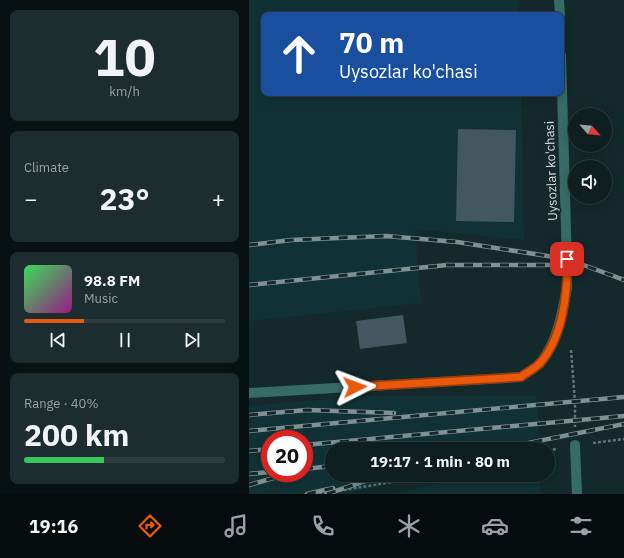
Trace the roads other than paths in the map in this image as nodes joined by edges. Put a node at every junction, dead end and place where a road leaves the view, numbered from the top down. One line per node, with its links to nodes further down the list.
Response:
1 (559, 0): 2 (street)
2 (560, 12)
3 (562, 96): 4 (street, Uysozlar ko'chasi)
4 (249, 393)
5 (575, 445): 6 (street)
6 (577, 494)

